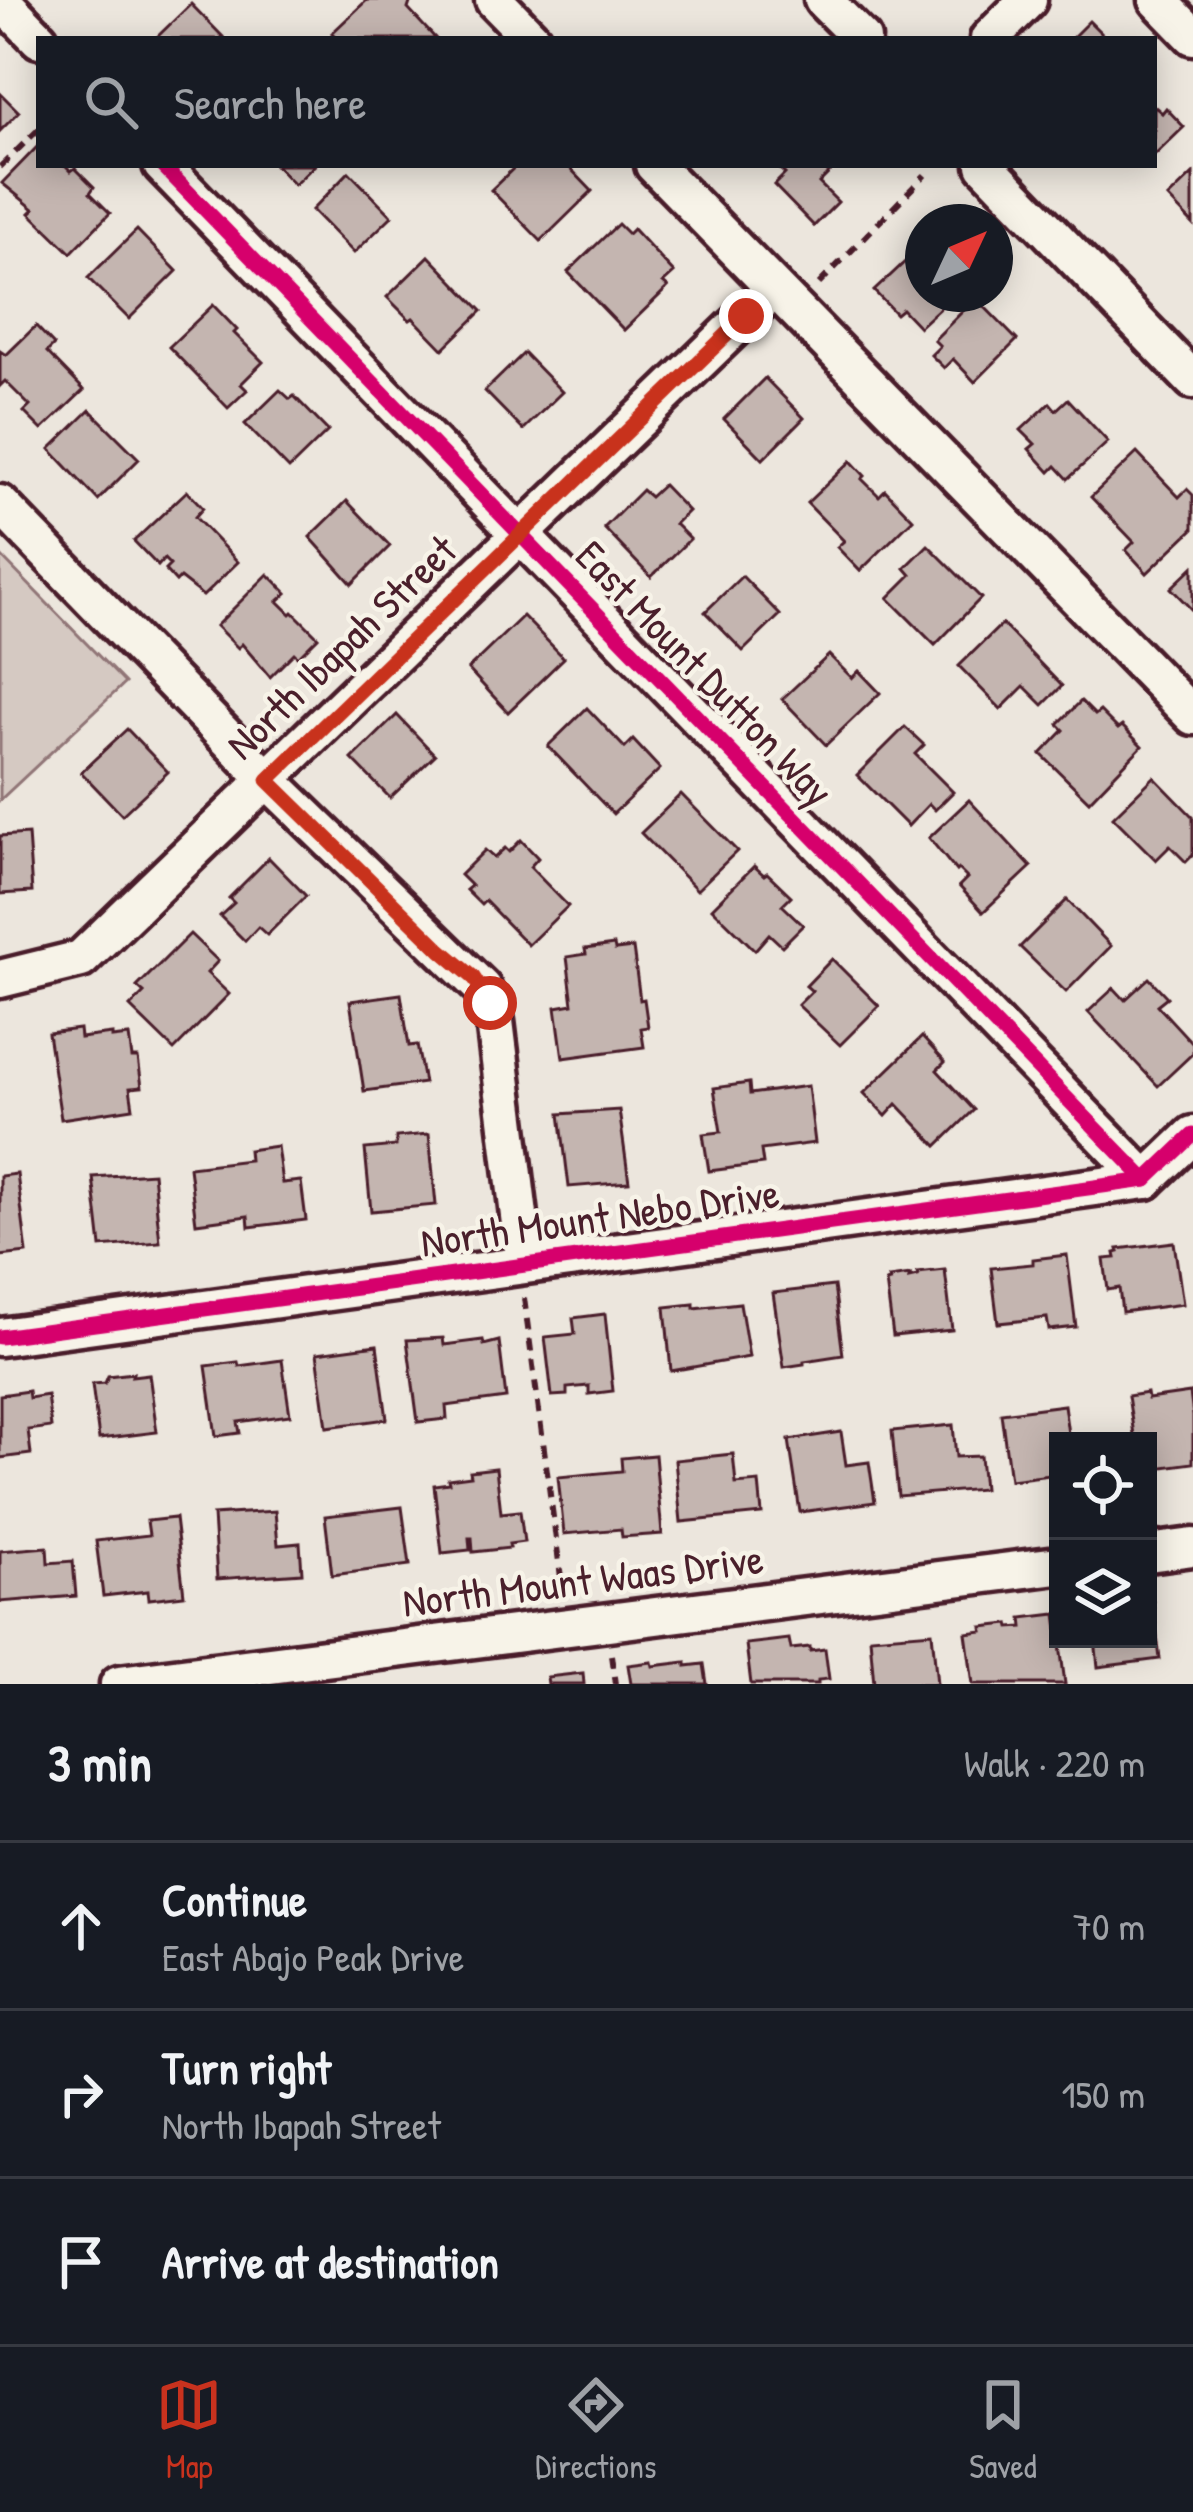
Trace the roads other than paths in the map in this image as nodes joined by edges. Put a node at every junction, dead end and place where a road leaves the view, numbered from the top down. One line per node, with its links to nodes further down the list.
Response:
1 (1, 0): 6 (street)
2 (494, 0): 7 (street)
3 (823, 0): 8 (street)
4 (1028, 0): 9 (street)
5 (1158, 0): 10 (street)
6 (36, 36)
7 (529, 36)
8 (859, 36)
9 (992, 36)
10 (1193, 36)
11 (165, 168): 17 (street, East Mount Dutton Way)
12 (657, 168): 14 (street)
13 (988, 168): 15 (street)
14 (774, 289): 17 (street, North Ibapah Street); 18 (street)
15 (1193, 380)
16 (0, 504): 19 (street)
17 (520, 534): 19 (street, North Ibapah Street); 22 (street, East Mount Dutton Way)
18 (1193, 716)
19 (268, 780): 20 (street, North Ibapah Street); 23 (street)
20 (0, 980)
21 (1193, 1135): 22 (street)
22 (1146, 1180): 23 (street, North Mount Nebo Drive)
23 (524, 1281): 24 (street, North Mount Nebo Drive)
24 (0, 1337)
25 (1193, 1547): 26 (street)
26 (1157, 1552)
27 (1049, 1565): 28 (street, North Mount Waas Drive)
28 (119, 1684)

